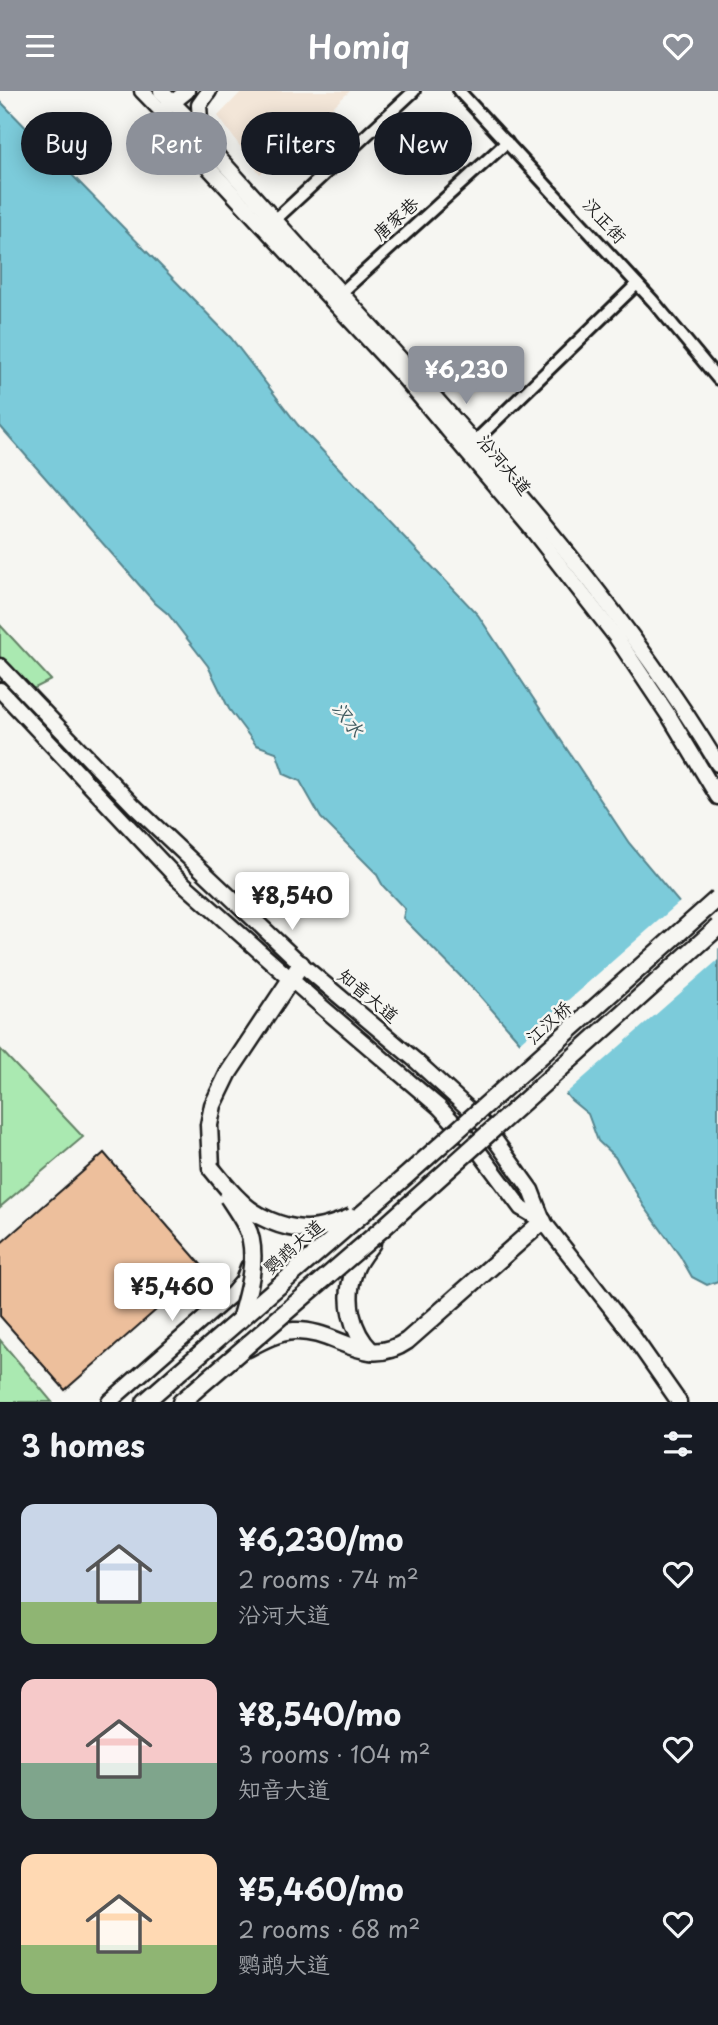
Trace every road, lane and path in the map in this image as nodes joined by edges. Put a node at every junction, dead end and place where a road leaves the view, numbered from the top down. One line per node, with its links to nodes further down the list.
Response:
1 (142, 91): 7 (main road, 沿河大道)
2 (161, 91): 7 (main road, 沿河大道)
3 (187, 91): 7 (main road)
4 (208, 91): 9 (main road); 10 (main road)
5 (414, 91): 14 (street)
6 (459, 91): 11 (street, 汉正街)
7 (167, 107): 8 (main road, 沿河大道)
8 (172, 112)
9 (186, 112)
10 (200, 112)
11 (506, 142): 15 (street, 汉正街); 16 (street, 唐家巷)
12 (227, 167): 14 (main road, 沿河大道)
13 (216, 175): 22 (main road, 沿河大道)
14 (275, 220): 16 (main road, 沿河大道)
15 (637, 284): 17 (street, 汉正街); 18 (street)
16 (341, 293): 18 (main road, 沿河大道)
17 (718, 379)
18 (474, 442): 21 (main road, 沿河大道)
19 (0, 666): 25 (main road, 知音大道)
20 (0, 690): 26 (main road, 知音大道)
21 (718, 764)
22 (718, 797)
23 (718, 898): 28 (main road, 江汉桥, bridge)
24 (718, 927): 31 (main road, bridge)
25 (301, 964): 26 (main road); 30 (main road, 知音大道)
26 (291, 979): 27 (main road); 30 (main road, 知音大道)
27 (211, 1168): 29 (main road, bridge); 32 (main road, bridge)
28 (406, 1176): 29 (main road, 鹦鹉大道, bridge)
29 (364, 1212): 33 (main road, 鹦鹉大道, bridge)
30 (542, 1221): 35 (main road); 39 (main road, 知音大道)
31 (382, 1229): 34 (main road, bridge); 35 (main road, bridge)
32 (252, 1256): 33 (main road, bridge); 37 (main road)
33 (240, 1320): 38 (main road, 鹦鹉大道, bridge)
34 (243, 1350): 35 (main road, bridge); 36 (main road, bridge)
35 (371, 1351)
36 (187, 1397)
37 (109, 1402)
38 (145, 1402)
39 (679, 1402)

